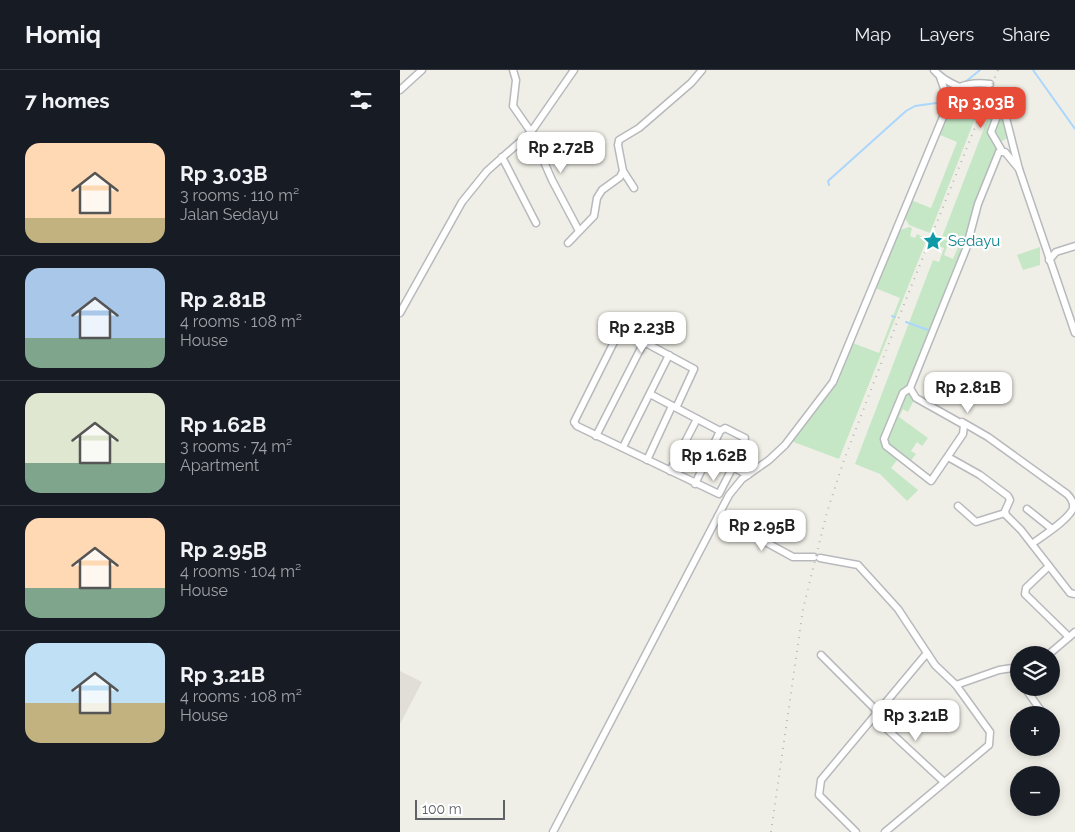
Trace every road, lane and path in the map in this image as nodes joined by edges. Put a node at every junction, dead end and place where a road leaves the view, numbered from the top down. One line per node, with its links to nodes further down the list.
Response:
1 (422, 70): 9 (street)
2 (513, 70): 12 (street)
3 (574, 70): 12 (street)
4 (702, 70): 16 (street)
5 (934, 70): 6 (street)
6 (940, 78): 8 (street); 10 (street)
7 (990, 84): 8 (street)
8 (958, 88): 10 (street); 11 (street)
9 (400, 90)
10 (946, 100): 41 (street)
11 (1001, 106): 13 (street); 15 (street)
12 (531, 132): 14 (street); 19 (street)
13 (1002, 151): 15 (street); 29 (street)
14 (502, 157): 18 (street); 25 (street)
15 (1019, 169): 20 (street)
16 (623, 172): 17 (street); 19 (street)
17 (634, 188)
18 (536, 223)
19 (577, 228): 21 (street)
20 (1042, 239): 23 (street); 24 (street)
21 (568, 243)
22 (1075, 246): 23 (street)
23 (1067, 248): 24 (street)
24 (1049, 260): 26 (street)
25 (400, 313)
26 (1075, 333)
27 (644, 342): 28 (street); 35 (street); 35 (street)
28 (669, 355): 30 (street); 31 (street)
29 (910, 388): 33 (street); 37 (street)
30 (650, 394): 31 (street); 36 (street)
31 (674, 407): 32 (street); 38 (street)
32 (696, 419): 34 (street); 40 (street)
33 (961, 422): 37 (street); 49 (street)
34 (720, 431): 39 (street); 44 (street)
35 (596, 436): 36 (street)
36 (623, 447): 38 (street)
37 (948, 457): 47 (street)
38 (647, 460): 40 (street)
39 (733, 467): 41 (street); 42 (street)
40 (670, 472): 44 (street)
41 (748, 475): 43 (street)
42 (727, 478): 43 (street); 44 (street)
43 (738, 483): 48 (street)
44 (695, 484)
45 (958, 506): 47 (street)
46 (1027, 509): 49 (street)
47 (1005, 513): 50 (street)
48 (718, 516): 56 (street); 65 (street)
49 (1052, 528): 50 (street)
50 (1032, 544): 51 (street)
51 (1049, 566): 52 (street); 54 (street)
52 (1075, 594)
53 (1075, 632): 54 (street)
54 (1069, 637): 55 (street)
55 (1058, 646)
56 (926, 653): 59 (street); 62 (street)
57 (821, 655): 62 (street)
58 (1010, 669): 59 (street)
59 (956, 686): 64 (street)
60 (1029, 696): 61 (street)
61 (1037, 706)
62 (878, 712): 63 (street)
63 (874, 717): 64 (street); 66 (street)
64 (944, 782): 67 (street)
65 (553, 832)
66 (856, 832)
67 (885, 832)

